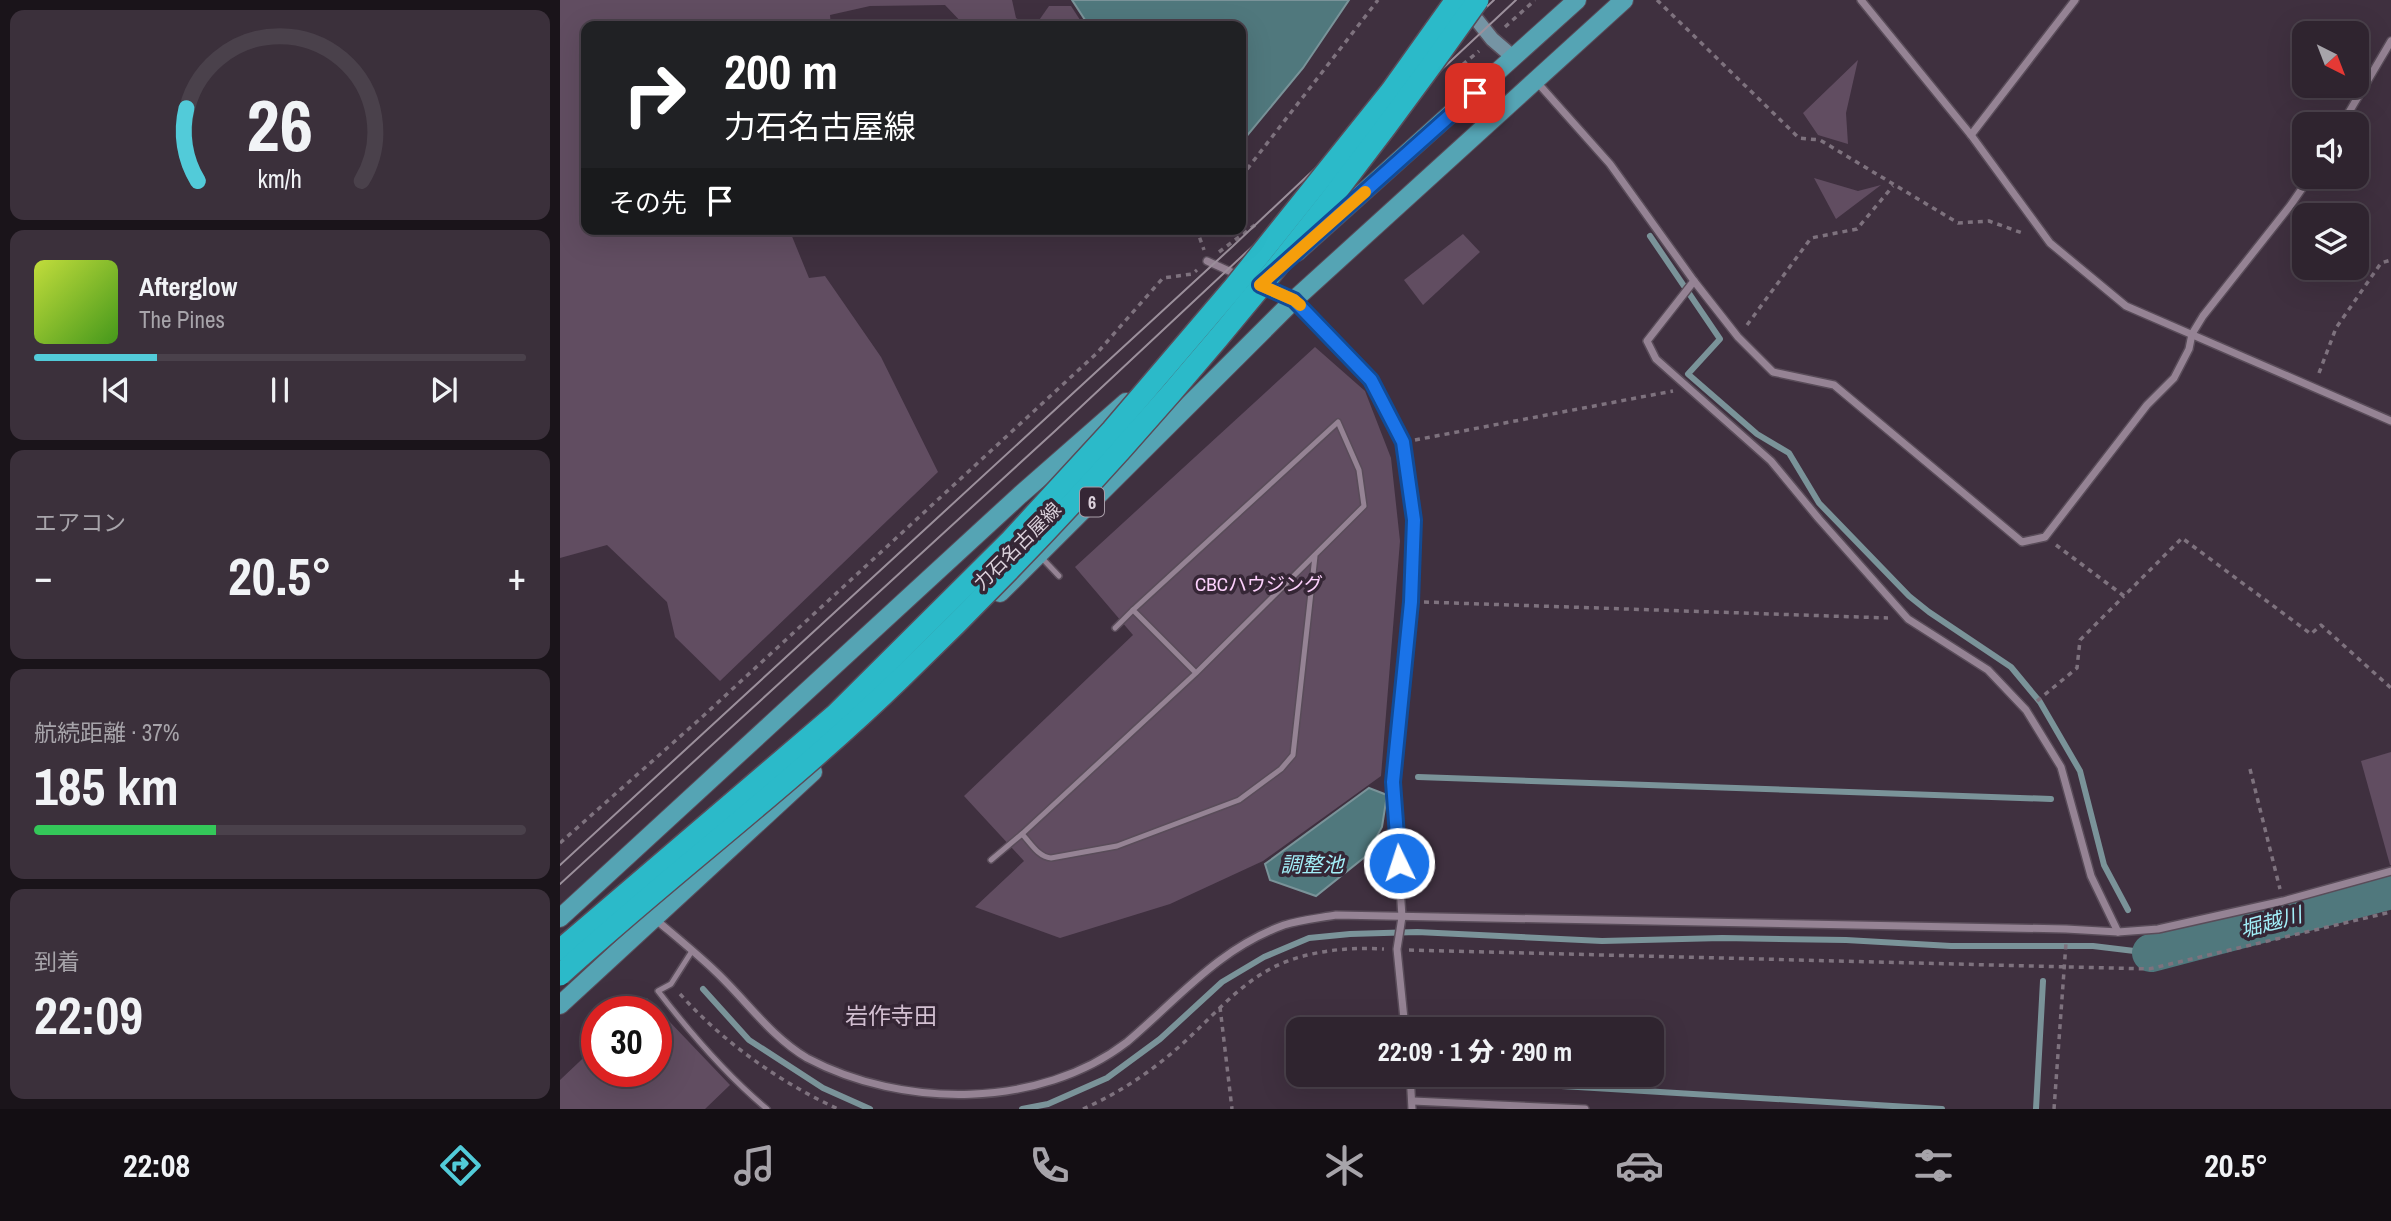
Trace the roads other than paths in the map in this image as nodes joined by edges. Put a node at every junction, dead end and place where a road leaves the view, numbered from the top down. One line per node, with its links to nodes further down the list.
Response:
1 (1456, 0): 33 (highway, bridge)
2 (1462, 0): 9 (street)
3 (1478, 0): 35 (highway, bridge)
4 (1577, 0): 9 (main road, 力石名古屋線)
5 (1624, 0): 10 (main road, 力石名古屋線 / 6)
6 (1861, 0): 12 (street)
7 (2075, 0): 12 (street)
8 (2391, 41): 11 (street)
9 (1514, 58): 16 (main road, 力石名古屋線)
10 (1536, 81): 15 (street); 17 (main road, 力石名古屋線 / 6)
11 (2349, 112)
12 (1971, 135): 18 (street)
13 (2302, 189): 18 (street)
14 (1207, 261): 16 (street)
15 (1694, 281): 18 (street); 32 (street)
16 (1260, 285): 17 (street); 30 (main road, 力石名古屋線)
17 (1294, 300): 20 (main road, 力石名古屋線 / 6); 29 (street)
18 (2192, 334): 19 (street)
19 (2391, 421)
20 (1039, 555): 22 (lane); 31 (main road, 力石名古屋線 / 6)
21 (1315, 556): 23 (lane); 25 (lane); 26 (lane)
22 (1059, 576)
23 (1133, 610): 24 (lane); 25 (lane)
24 (1115, 628)
25 (1196, 673): 26 (lane)
26 (1022, 834): 27 (lane)
27 (991, 860)
28 (2391, 871): 32 (street)
29 (1402, 917): 32 (street); 34 (street); 37 (street)
30 (560, 918)
31 (655, 919): 34 (street); 36 (main road, 力石名古屋線 / 6)
32 (2118, 932)
33 (560, 950)
34 (692, 951): 40 (lane)
35 (560, 975)
36 (560, 1005)
37 (1404, 1017)
38 (1411, 1087): 39 (street)
39 (1412, 1105): 41 (street)
40 (767, 1109)
41 (1585, 1109)

